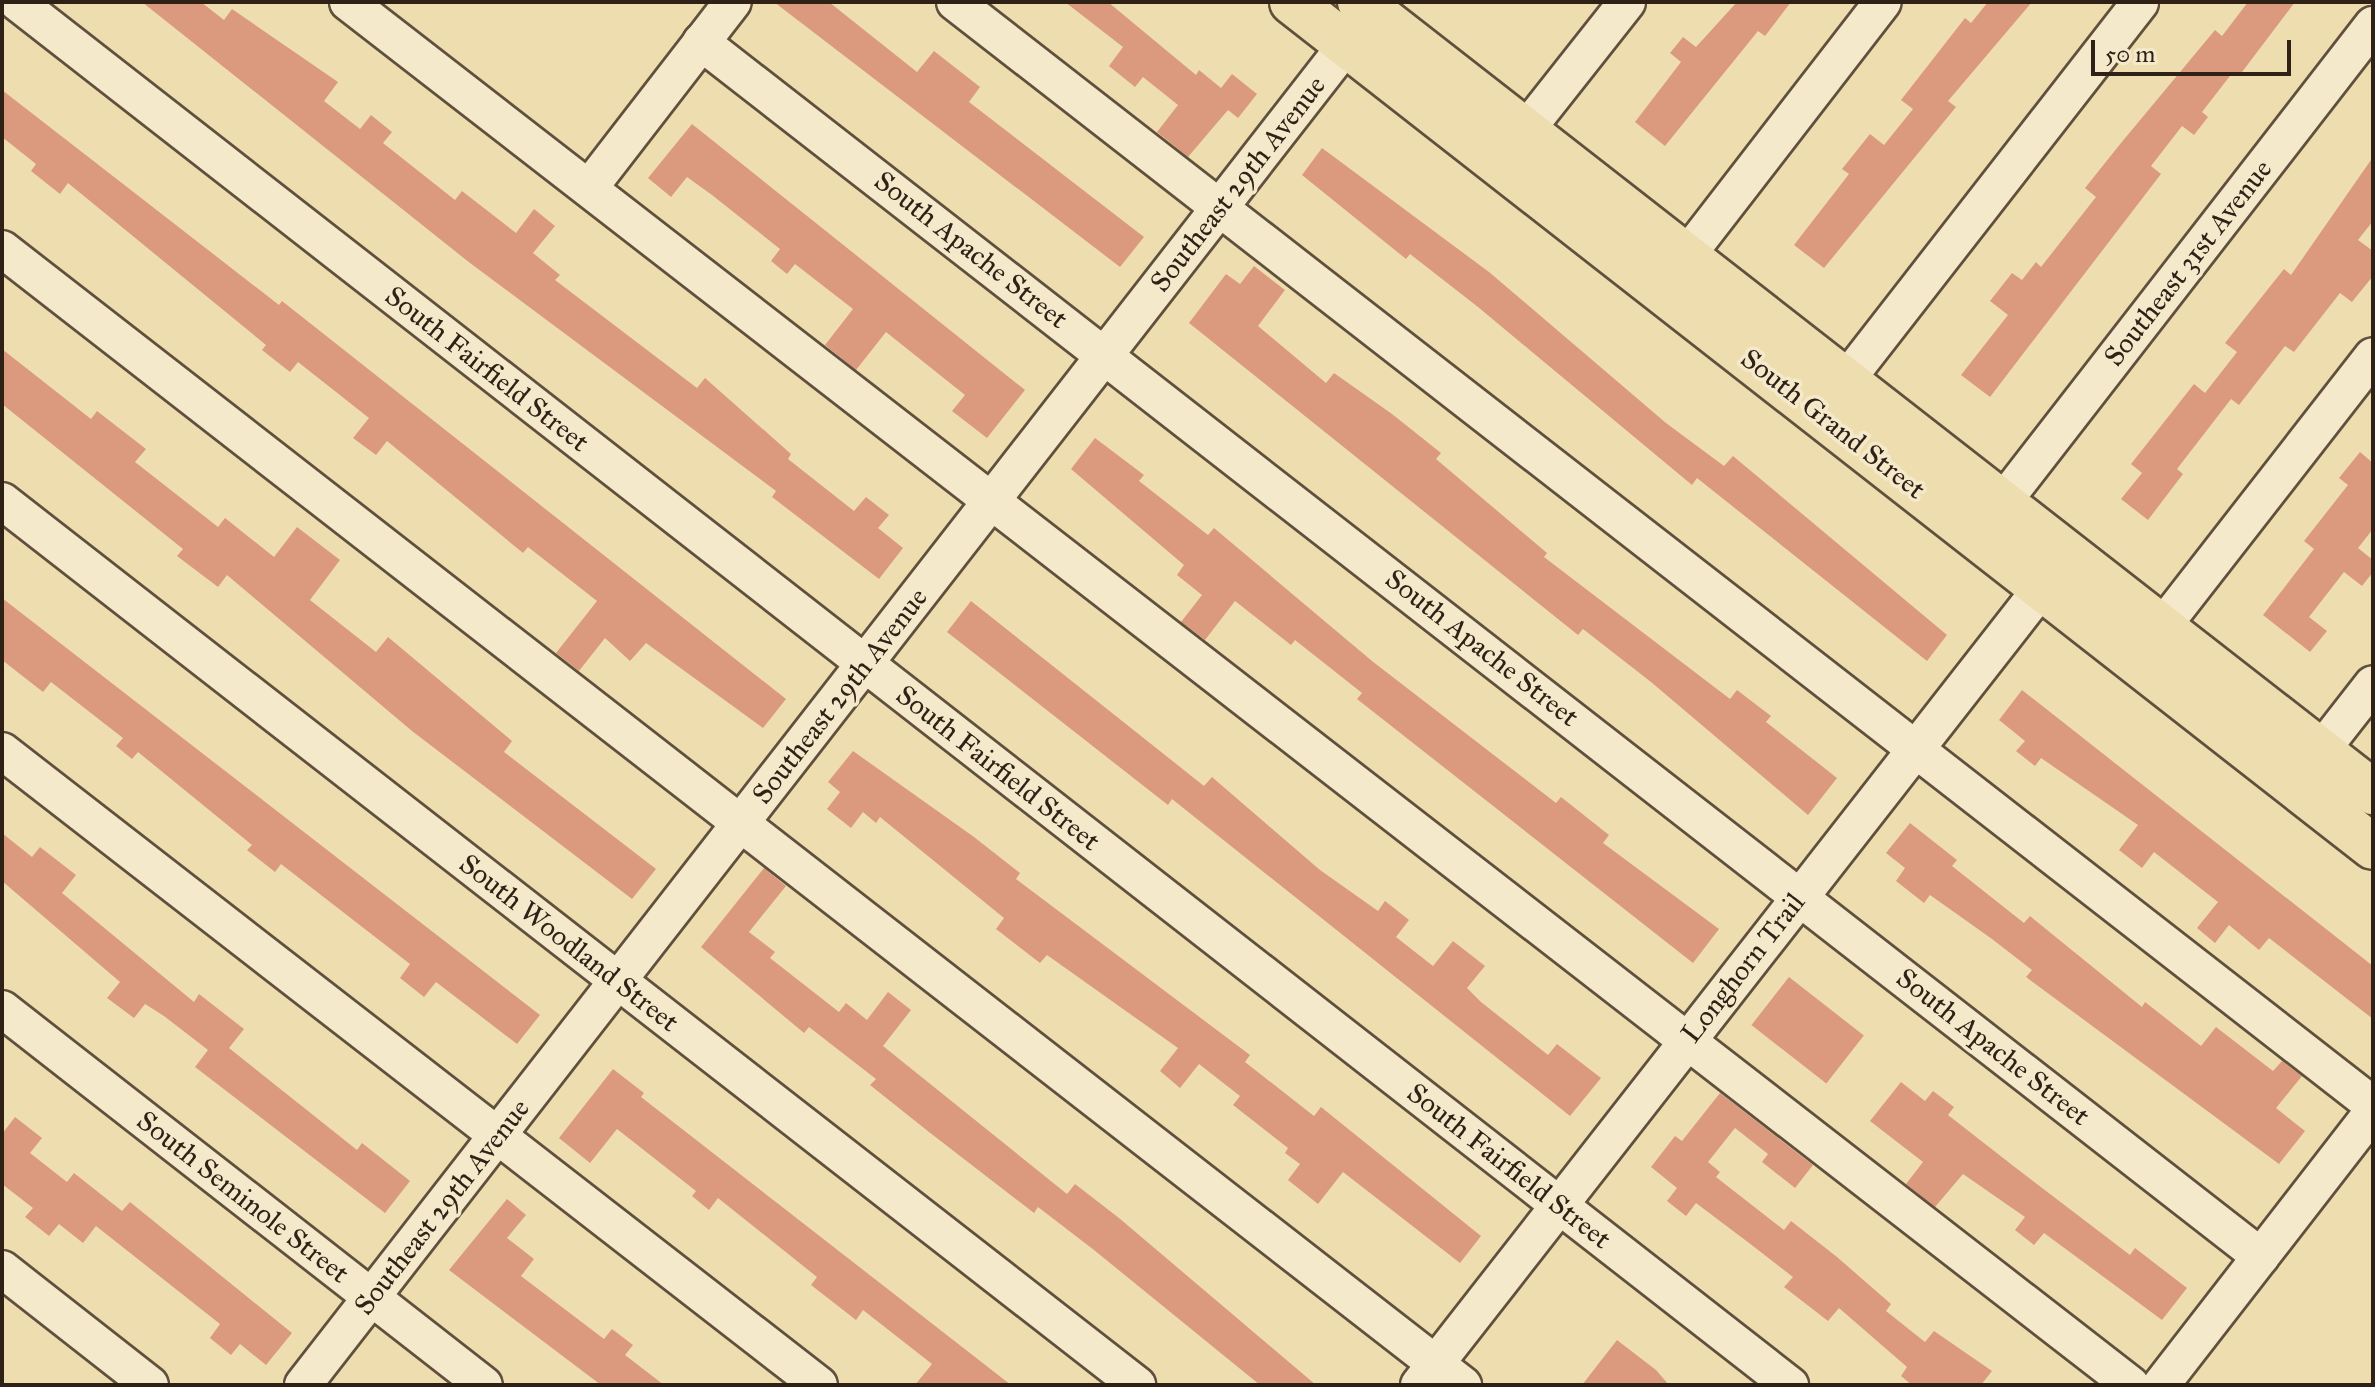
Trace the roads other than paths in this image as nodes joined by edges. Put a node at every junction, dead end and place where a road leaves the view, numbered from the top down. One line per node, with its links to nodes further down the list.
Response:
1 (17, 2): 28 (street, South Fairfield Street)
2 (348, 2): 13 (street)
3 (733, 2): 11 (street)
4 (955, 2): 14 (street)
5 (1292, 2): 9 (main road, South Grand Street)
6 (1627, 2): 12 (street)
7 (1883, 2): 16 (street)
8 (2140, 2): 20 (street)
9 (1361, 14): 12 (main road, South Grand Street); 14 (street, Southeast 29th Avenue); 17 (main road, South Grand Street)
10 (2373, 25): 23 (street, Southeast 31st Avenue)
11 (701, 42): 13 (street); 18 (street, South Apache Street)
12 (1526, 130): 16 (main road, South Grand Street)
13 (589, 188): 21 (street)
14 (1218, 210): 18 (street, Southeast 29th Avenue); 30 (street)
15 (2, 249): 34 (street)
16 (1688, 254): 17 (street); 20 (main road, South Grand Street)
17 (1660, 290): 24 (main road, South Grand Street)
18 (1106, 354): 21 (street, Southeast 29th Avenue); 36 (street, South Apache Street)
19 (2373, 356): 27 (street)
20 (1847, 379): 23 (main road, South Grand Street)
21 (992, 500): 28 (street, Southeast 29th Avenue); 39 (street)
22 (2, 501): 37 (street, South Woodland Street)
23 (2003, 502): 24 (street, Southeast 31st Avenue); 25 (main road, South Grand Street)
24 (1977, 536): 26 (main road, South Grand Street)
25 (2069, 553): 26 (street, Longhorn Trail); 27 (main road, South Grand Street)
26 (2042, 587): 30 (street, Longhorn Trail); 32 (main road, South Grand Street)
27 (2162, 627): 32 (main road, South Grand Street)
28 (865, 664): 34 (street, Southeast 29th Avenue); 43 (street, South Fairfield Street)
29 (2373, 684): 32 (street)
30 (1914, 749): 36 (street, Longhorn Trail); 40 (street)
31 (2, 751): 42 (street)
32 (2307, 768): 33 (main road, South Grand Street); 35 (main road, South Grand Street)
33 (2373, 792)
34 (739, 825): 37 (street, Southeast 29th Avenue); 47 (street)
35 (2373, 847)
36 (1800, 896): 39 (street, Longhorn Trail); 44 (street, South Apache Street)
37 (618, 981): 42 (street, Southeast 29th Avenue); 52 (street, South Woodland Street)
38 (2, 1009): 46 (street, South Seminole Street)
39 (1687, 1041): 43 (street, Longhorn Trail); 54 (street)
40 (2373, 1105)
41 (2373, 1112): 44 (street)
42 (497, 1136): 46 (street, Southeast 29th Avenue); 51 (street)
43 (1559, 1205): 47 (street, Longhorn Trail); 53 (street, South Fairfield Street)
44 (2261, 1257): 55 (street)
45 (2, 1269): 48 (street)
46 (371, 1297): 49 (street, Southeast 29th Avenue); 50 (street, South Seminole Street)
47 (1439, 1378)
48 (150, 1385)
49 (303, 1385)
50 (484, 1385)
51 (819, 1385)
52 (1137, 1385)
53 (1790, 1385)
54 (2131, 1385)
55 (2161, 1385)

